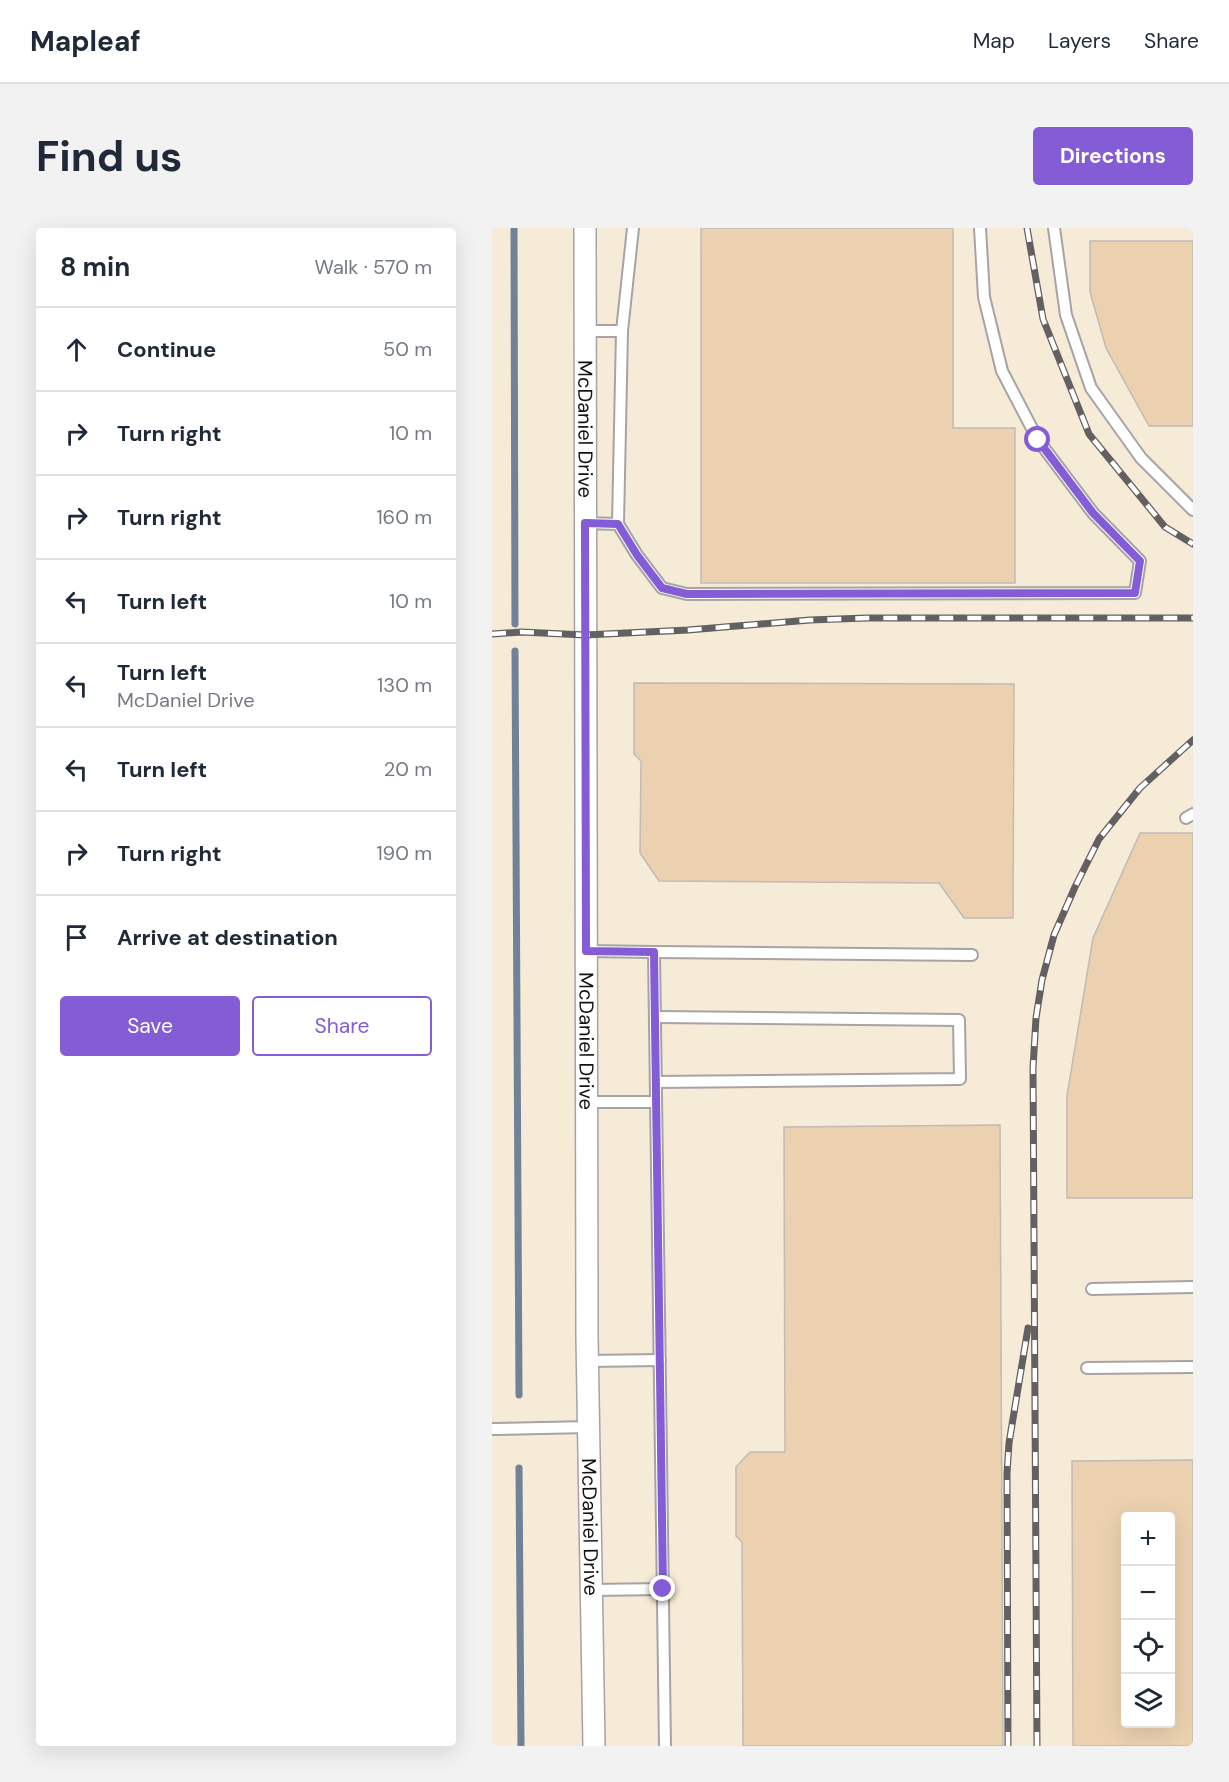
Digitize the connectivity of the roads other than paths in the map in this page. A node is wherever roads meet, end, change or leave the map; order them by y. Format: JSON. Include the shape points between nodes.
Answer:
{"nodes":[{"id":1,"x":585,"y":228,"type":"edge"},
{"id":2,"x":633,"y":228,"type":"edge"},
{"id":3,"x":980,"y":228,"type":"edge"},
{"id":4,"x":1054,"y":228,"type":"edge"},
{"id":5,"x":585,"y":331,"type":"junction"},
{"id":6,"x":622,"y":331,"type":"junction"},
{"id":7,"x":1193,"y":510,"type":"edge"},
{"id":8,"x":585,"y":523,"type":"junction"},
{"id":9,"x":618,"y":524,"type":"junction"},
{"id":10,"x":586,"y":951,"type":"junction"},
{"id":11,"x":654,"y":952,"type":"junction"},
{"id":12,"x":972,"y":955,"type":"dead end"},
{"id":13,"x":655,"y":1017,"type":"junction"},
{"id":14,"x":656,"y":1082,"type":"junction"},
{"id":15,"x":587,"y":1102,"type":"junction"},
{"id":16,"x":656,"y":1102,"type":"junction"},
{"id":17,"x":1193,"y":1287,"type":"edge"},
{"id":18,"x":1092,"y":1289,"type":"dead end"},
{"id":19,"x":660,"y":1360,"type":"junction"},
{"id":20,"x":588,"y":1361,"type":"junction"},
{"id":21,"x":1193,"y":1367,"type":"edge"},
{"id":22,"x":1087,"y":1368,"type":"dead end"},
{"id":23,"x":588,"y":1427,"type":"junction"},
{"id":24,"x":492,"y":1429,"type":"edge"},
{"id":25,"x":663,"y":1589,"type":"junction"},
{"id":26,"x":591,"y":1590,"type":"junction"},
{"id":27,"x":594,"y":1746,"type":"edge"},
{"id":28,"x":665,"y":1746,"type":"edge"}],
"edges":[{"from":1,"to":5,"type":"street","name":"McDaniel Drive"},
{"from":2,"to":6,"type":"lane"},
{"from":3,"to":9,"type":"lane","via":[[984,297],[1002,371],[1038,440],[1093,513],[1140,561],[1135,593],[687,594],[662,588]]},
{"from":4,"to":7,"type":"lane","via":[[1066,315],[1090,388],[1141,458]]},
{"from":5,"to":6,"type":"lane"},
{"from":5,"to":8,"type":"street","name":"McDaniel Drive"},
{"from":6,"to":9,"type":"lane"},
{"from":8,"to":9,"type":"lane"},
{"from":8,"to":10,"type":"street","name":"McDaniel Drive"},
{"from":10,"to":11,"type":"lane"},
{"from":10,"to":15,"type":"street","name":"McDaniel Drive"},
{"from":11,"to":12,"type":"lane"},
{"from":11,"to":13,"type":"lane"},
{"from":13,"to":14,"type":"lane"},
{"from":13,"to":14,"type":"lane","via":[[959,1020],[960,1079]]},
{"from":14,"to":16,"type":"lane"},
{"from":15,"to":16,"type":"lane"},
{"from":15,"to":20,"type":"street","name":"McDaniel Drive"},
{"from":16,"to":19,"type":"lane"},
{"from":17,"to":18,"type":"lane"},
{"from":19,"to":20,"type":"lane"},
{"from":19,"to":25,"type":"lane"},
{"from":20,"to":23,"type":"street","name":"McDaniel Drive"},
{"from":21,"to":22,"type":"lane"},
{"from":23,"to":24,"type":"lane"},
{"from":23,"to":26,"type":"street","name":"McDaniel Drive"},
{"from":25,"to":26,"type":"lane"},
{"from":25,"to":28,"type":"lane"},
{"from":26,"to":27,"type":"street","name":"McDaniel Drive"}]}
